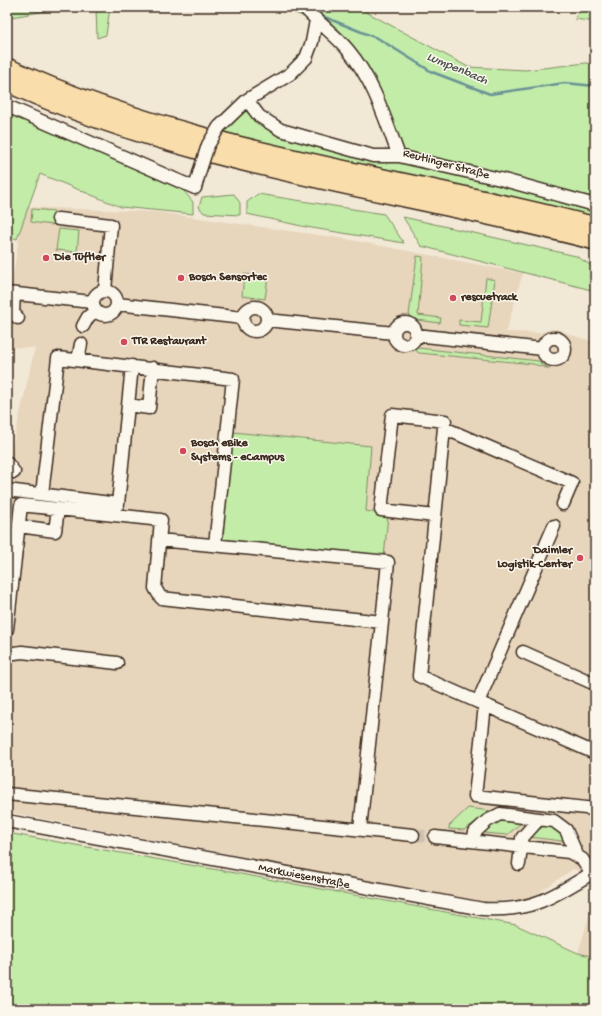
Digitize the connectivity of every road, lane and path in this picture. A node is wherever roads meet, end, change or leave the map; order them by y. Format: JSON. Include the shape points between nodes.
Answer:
{"nodes":[{"id":1,"x":304,"y":7,"type":"edge"},
{"id":2,"x":316,"y":20,"type":"junction"},
{"id":3,"x":7,"y":67,"type":"edge"},
{"id":4,"x":7,"y":83,"type":"edge"},
{"id":5,"x":247,"y":100,"type":"junction"},
{"id":6,"x":7,"y":106,"type":"edge"},
{"id":7,"x":399,"y":156,"type":"junction"},
{"id":8,"x":595,"y":205,"type":"edge"},
{"id":9,"x":58,"y":219,"type":"dead end"},
{"id":10,"x":595,"y":226,"type":"edge"},
{"id":11,"x":595,"y":242,"type":"edge"},
{"id":12,"x":105,"y":290,"type":"junction"},
{"id":13,"x":10,"y":294,"type":"edge"},
{"id":14,"x":117,"y":304,"type":"junction"},
{"id":15,"x":94,"y":307,"type":"junction"},
{"id":16,"x":18,"y":318,"type":"dead end"},
{"id":17,"x":83,"y":326,"type":"dead end"},
{"id":18,"x":81,"y":344,"type":"dead end"},
{"id":19,"x":543,"y":349,"type":"dead end"},
{"id":20,"x":78,"y":360,"type":"junction"},
{"id":21,"x":132,"y":366,"type":"junction"},
{"id":22,"x":153,"y":368,"type":"junction"},
{"id":23,"x":128,"y":405,"type":"junction"},
{"id":24,"x":445,"y":421,"type":"dead end"},
{"id":25,"x":7,"y":490,"type":"edge"},
{"id":26,"x":23,"y":492,"type":"junction"},
{"id":27,"x":42,"y":494,"type":"junction"},
{"id":28,"x":563,"y":504,"type":"dead end"},
{"id":29,"x":21,"y":505,"type":"junction"},
{"id":30,"x":58,"y":509,"type":"junction"},
{"id":31,"x":435,"y":516,"type":"junction"},
{"id":32,"x":19,"y":526,"type":"junction"},
{"id":33,"x":554,"y":526,"type":"dead end"},
{"id":34,"x":159,"y":540,"type":"junction"},
{"id":35,"x":215,"y":545,"type":"junction"},
{"id":36,"x":382,"y":622,"type":"junction"},
{"id":37,"x":7,"y":629,"type":"edge"},
{"id":38,"x":522,"y":652,"type":"dead end"},
{"id":39,"x":7,"y":654,"type":"edge"},
{"id":40,"x":117,"y":663,"type":"dead end"},
{"id":41,"x":595,"y":684,"type":"edge"},
{"id":42,"x":481,"y":704,"type":"junction"},
{"id":43,"x":595,"y":753,"type":"edge"},
{"id":44,"x":7,"y":794,"type":"edge"},
{"id":45,"x":595,"y":809,"type":"edge"},
{"id":46,"x":539,"y":819,"type":"junction"},
{"id":47,"x":7,"y":821,"type":"edge"},
{"id":48,"x":360,"y":829,"type":"junction"},
{"id":49,"x":413,"y":835,"type":"tunnel mouth"},
{"id":50,"x":435,"y":837,"type":"tunnel mouth"},
{"id":51,"x":473,"y":841,"type":"junction"},
{"id":52,"x":520,"y":846,"type":"junction"},
{"id":53,"x":577,"y":855,"type":"junction"},
{"id":54,"x":519,"y":864,"type":"dead end"},
{"id":55,"x":593,"y":872,"type":"edge"}],
"edges":[{"from":1,"to":2,"type":"street","name":"Reutlinger Straße"},
{"from":2,"to":5,"type":"street","via":[[306,58],[290,74]]},
{"from":2,"to":7,"type":"street","name":"Reutlinger Straße","via":[[347,49],[365,73]]},
{"from":3,"to":10,"type":"highway","via":[[104,106],[200,135]]},
{"from":4,"to":11,"type":"highway","via":[[108,124],[219,156]]},
{"from":5,"to":6,"type":"street","bridge":true,"via":[[219,127],[208,145],[195,188]]},
{"from":5,"to":7,"type":"street","via":[[259,116],[281,130],[372,156]]},
{"from":7,"to":8,"type":"street","name":"Reutlinger Straße","via":[[500,179]]},
{"from":9,"to":12,"type":"street","via":[[111,225]]},
{"from":12,"to":14,"type":"street","via":[[112,292]]},
{"from":12,"to":15,"type":"street","via":[[96,294]]},
{"from":13,"to":15,"type":"street"},
{"from":13,"to":16,"type":"street","via":[[13,312]]},
{"from":14,"to":15,"type":"street","via":[[110,314],[100,314]]},
{"from":14,"to":19,"type":"street","via":[[243,318],[245,325],[252,330],[261,329],[267,320],[394,333],[397,326],[406,323],[414,328],[416,335]]},
{"from":15,"to":17,"type":"street"},
{"from":18,"to":20,"type":"street"},
{"from":20,"to":21,"type":"street"},
{"from":20,"to":27,"type":"street","via":[[58,358]]},
{"from":21,"to":22,"type":"street"},
{"from":21,"to":23,"type":"street"},
{"from":22,"to":23,"type":"street","via":[[149,408]]},
{"from":22,"to":35,"type":"street","via":[[233,379]]},
{"from":23,"to":27,"type":"street","via":[[118,504]]},
{"from":24,"to":31,"type":"street","via":[[392,415],[381,510]]},
{"from":25,"to":26,"type":"street"},
{"from":26,"to":27,"type":"street"},
{"from":26,"to":29,"type":"street"},
{"from":28,"to":31,"type":"street","via":[[572,483],[444,428]]},
{"from":29,"to":30,"type":"street"},
{"from":29,"to":32,"type":"street"},
{"from":30,"to":32,"type":"street","via":[[55,531]]},
{"from":30,"to":34,"type":"street","via":[[161,520]]},
{"from":31,"to":42,"type":"street","via":[[419,676]]},
{"from":32,"to":37,"type":"street"},
{"from":33,"to":42,"type":"street"},
{"from":34,"to":35,"type":"street"},
{"from":34,"to":36,"type":"street","via":[[155,588],[160,598]]},
{"from":35,"to":36,"type":"street","via":[[388,562]]},
{"from":36,"to":48,"type":"street"},
{"from":38,"to":41,"type":"street"},
{"from":39,"to":40,"type":"street","via":[[22,652]]},
{"from":42,"to":43,"type":"street"},
{"from":42,"to":45,"type":"street","via":[[475,796]]},
{"from":44,"to":48,"type":"street"},
{"from":46,"to":51,"type":"street","via":[[500,814],[475,832]]},
{"from":46,"to":52,"type":"street","via":[[522,838]]},
{"from":46,"to":53,"type":"street","via":[[554,821],[563,826]]},
{"from":47,"to":55,"type":"street","name":"Markwiesenstraße","via":[[483,909],[516,909],[540,902]]},
{"from":48,"to":49,"type":"street"},
{"from":50,"to":51,"type":"street"},
{"from":51,"to":52,"type":"street"},
{"from":52,"to":53,"type":"street"},
{"from":52,"to":54,"type":"street"},
{"from":53,"to":55,"type":"street"}]}
